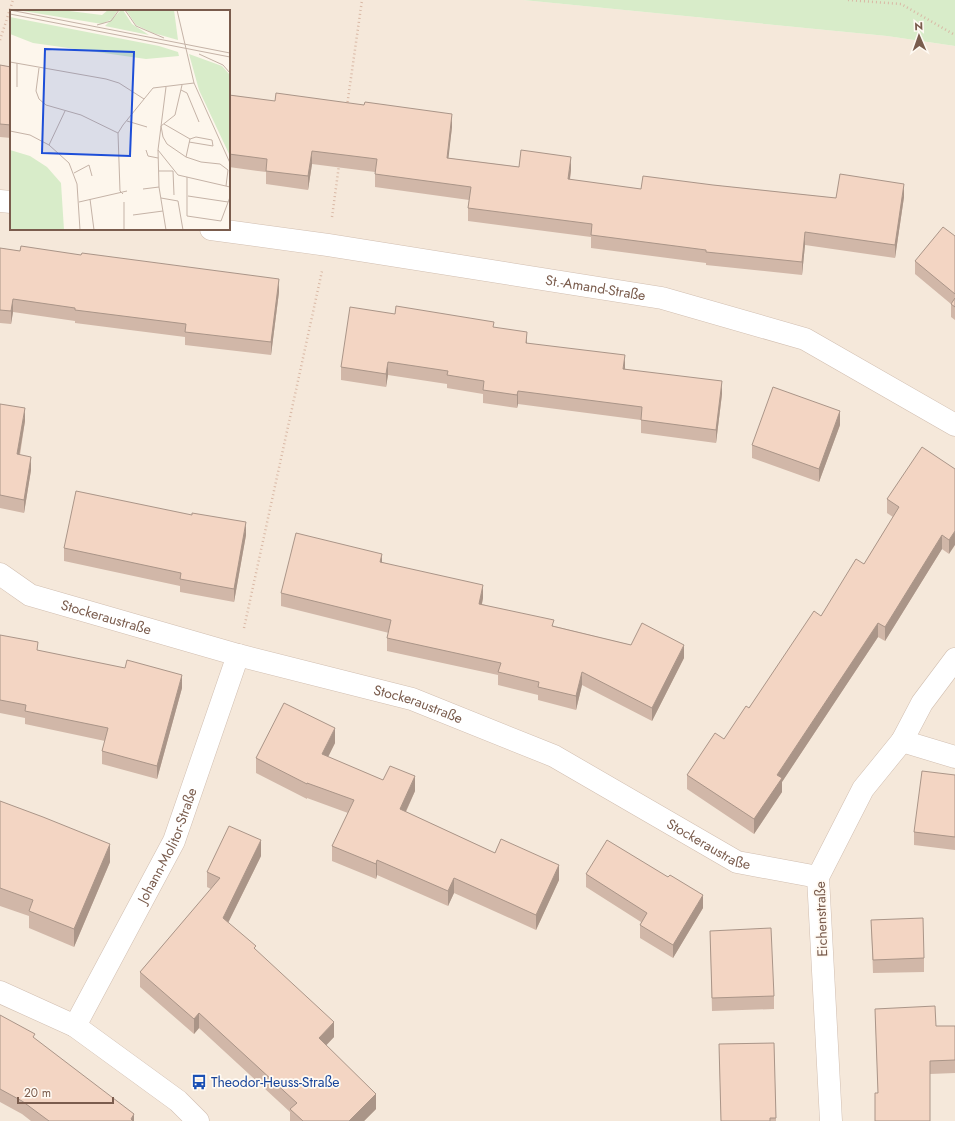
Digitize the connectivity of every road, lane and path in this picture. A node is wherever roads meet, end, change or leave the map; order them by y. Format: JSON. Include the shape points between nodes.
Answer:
{"nodes":[{"id":1,"x":12,"y":0,"type":"edge"},
{"id":2,"x":362,"y":0,"type":"edge"},
{"id":3,"x":848,"y":0,"type":"edge"},
{"id":4,"x":955,"y":35,"type":"edge"},
{"id":5,"x":0,"y":40,"type":"edge"},
{"id":6,"x":347,"y":111,"type":"edge"},
{"id":7,"x":340,"y":158,"type":"edge"},
{"id":8,"x":0,"y":201,"type":"edge"},
{"id":9,"x":10,"y":202,"type":"edge"},
{"id":10,"x":218,"y":230,"type":"edge"},
{"id":11,"x":328,"y":245,"type":"junction"},
{"id":12,"x":955,"y":425,"type":"edge"},
{"id":13,"x":0,"y":574,"type":"edge"},
{"id":14,"x":238,"y":655,"type":"junction"},
{"id":15,"x":955,"y":659,"type":"edge"},
{"id":16,"x":902,"y":741,"type":"junction"},
{"id":17,"x":955,"y":757,"type":"edge"},
{"id":18,"x":818,"y":877,"type":"junction"},
{"id":19,"x":0,"y":992,"type":"edge"},
{"id":20,"x":75,"y":1026,"type":"junction"},
{"id":21,"x":198,"y":1121,"type":"edge"},
{"id":22,"x":831,"y":1121,"type":"edge"}],
"edges":[{"from":1,"to":5,"type":"path"},
{"from":2,"to":6,"type":"path"},
{"from":3,"to":4,"type":"path","via":[[901,4]]},
{"from":7,"to":11,"type":"path"},
{"from":8,"to":9,"type":"street"},
{"from":10,"to":11,"type":"street","name":"St.-Amand-Straße"},
{"from":11,"to":12,"type":"street","name":"St.-Amand-Straße","via":[[662,298],[805,339]]},
{"from":11,"to":14,"type":"path"},
{"from":13,"to":14,"type":"street","name":"Stockeraustraße","via":[[30,595]]},
{"from":14,"to":18,"type":"street","name":"Stockeraustraße","via":[[412,700],[554,756],[737,862]]},
{"from":14,"to":20,"type":"street","name":"Johann-Molitor-Straße","via":[[174,841]]},
{"from":15,"to":16,"type":"street","name":"Eichenstraße","via":[[922,703]]},
{"from":16,"to":17,"type":"street"},
{"from":16,"to":18,"type":"street","name":"Eichenstraße","via":[[863,789]]},
{"from":18,"to":22,"type":"street","name":"Eichenstraße"},
{"from":19,"to":20,"type":"street"},
{"from":20,"to":21,"type":"street","via":[[178,1101]]}]}
